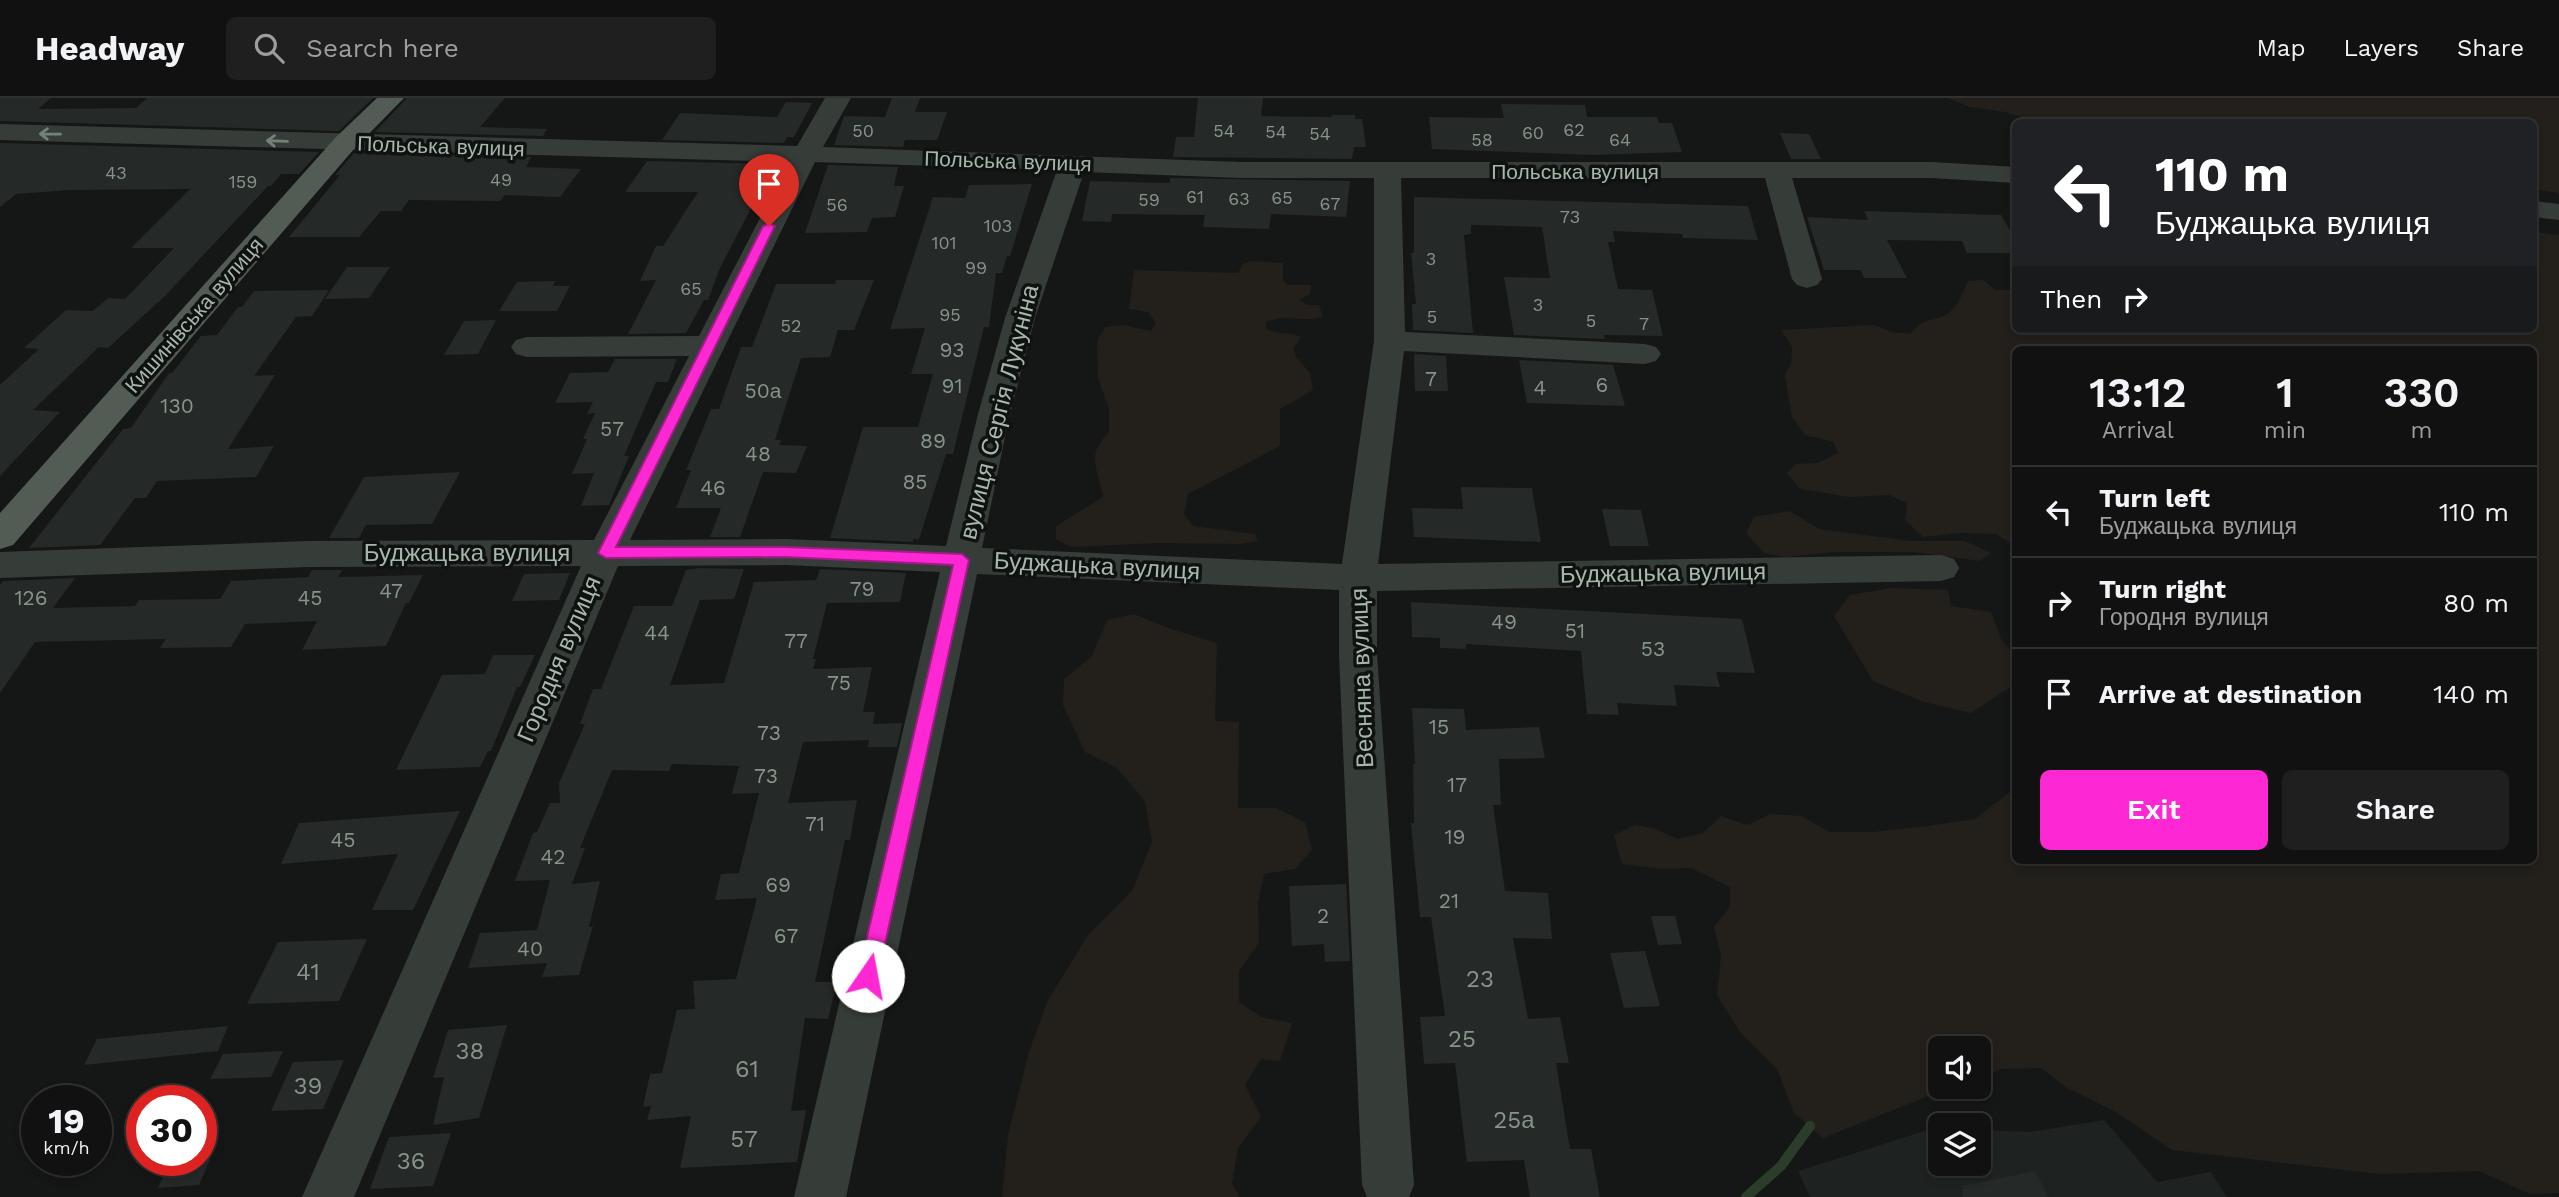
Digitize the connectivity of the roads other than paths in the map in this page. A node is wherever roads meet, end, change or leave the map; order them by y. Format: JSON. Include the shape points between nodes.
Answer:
{"nodes":[{"id":1,"x":391,"y":98,"type":"edge"},
{"id":2,"x":838,"y":98,"type":"edge"},
{"id":3,"x":0,"y":132,"type":"edge"},
{"id":4,"x":345,"y":143,"type":"junction"},
{"id":5,"x":806,"y":154,"type":"junction"},
{"id":6,"x":1073,"y":163,"type":"junction"},
{"id":7,"x":1776,"y":170,"type":"junction"},
{"id":8,"x":1387,"y":171,"type":"junction"},
{"id":9,"x":2012,"y":175,"type":"edge"},
{"id":10,"x":2537,"y":209,"type":"edge"},
{"id":11,"x":2559,"y":212,"type":"edge"},
{"id":12,"x":1807,"y":279,"type":"dead end"},
{"id":13,"x":1390,"y":341,"type":"junction"},
{"id":14,"x":708,"y":346,"type":"junction"},
{"id":15,"x":527,"y":347,"type":"dead end"},
{"id":16,"x":1645,"y":354,"type":"dead end"},
{"id":17,"x":0,"y":536,"type":"edge"},
{"id":18,"x":606,"y":553,"type":"junction"},
{"id":19,"x":962,"y":560,"type":"junction"},
{"id":20,"x":0,"y":565,"type":"edge"},
{"id":21,"x":1941,"y":568,"type":"dead end"},
{"id":22,"x":1358,"y":578,"type":"junction"},
{"id":23,"x":1388,"y":1185,"type":"dead end"},
{"id":24,"x":328,"y":1197,"type":"edge"},
{"id":25,"x":820,"y":1197,"type":"edge"}],
"edges":[{"from":1,"to":4,"type":"main road","name":"Кишинівська вулиця"},
{"from":2,"to":5,"type":"street","name":"Городня вулиця"},
{"from":4,"to":3,"type":"street","name":"Польська вулиця","one_way":true},
{"from":4,"to":5,"type":"street","name":"Польська вулиця"},
{"from":4,"to":17,"type":"main road","name":"Кишинівська вулиця"},
{"from":5,"to":6,"type":"street","name":"Польська вулиця"},
{"from":5,"to":14,"type":"street","name":"Городня вулиця"},
{"from":6,"to":8,"type":"street","name":"Польська вулиця"},
{"from":6,"to":19,"type":"street","name":"вулиця Сергія Лукуніна","via":[[1020,318]]},
{"from":7,"to":8,"type":"street","name":"Польська вулиця"},
{"from":7,"to":9,"type":"street","name":"Польська вулиця"},
{"from":7,"to":12,"type":"street"},
{"from":8,"to":13,"type":"street","name":"Весняна вулиця"},
{"from":10,"to":11,"type":"street"},
{"from":13,"to":16,"type":"street"},
{"from":13,"to":22,"type":"street","name":"Весняна вулиця"},
{"from":14,"to":15,"type":"street"},
{"from":14,"to":18,"type":"street","name":"Городня вулиця"},
{"from":18,"to":19,"type":"street","name":"Буджацька вулиця","via":[[786,552]]},
{"from":18,"to":20,"type":"street","name":"Буджацька вулиця","via":[[309,554]]},
{"from":18,"to":24,"type":"street","name":"Городня вулиця"},
{"from":19,"to":22,"type":"street","name":"Буджацька вулиця"},
{"from":19,"to":25,"type":"street","name":"вулиця Сергія Лукуніна"},
{"from":21,"to":22,"type":"street","name":"Буджацька вулиця"},
{"from":22,"to":23,"type":"street","name":"Весняна вулиця","via":[[1358,655]]}]}
